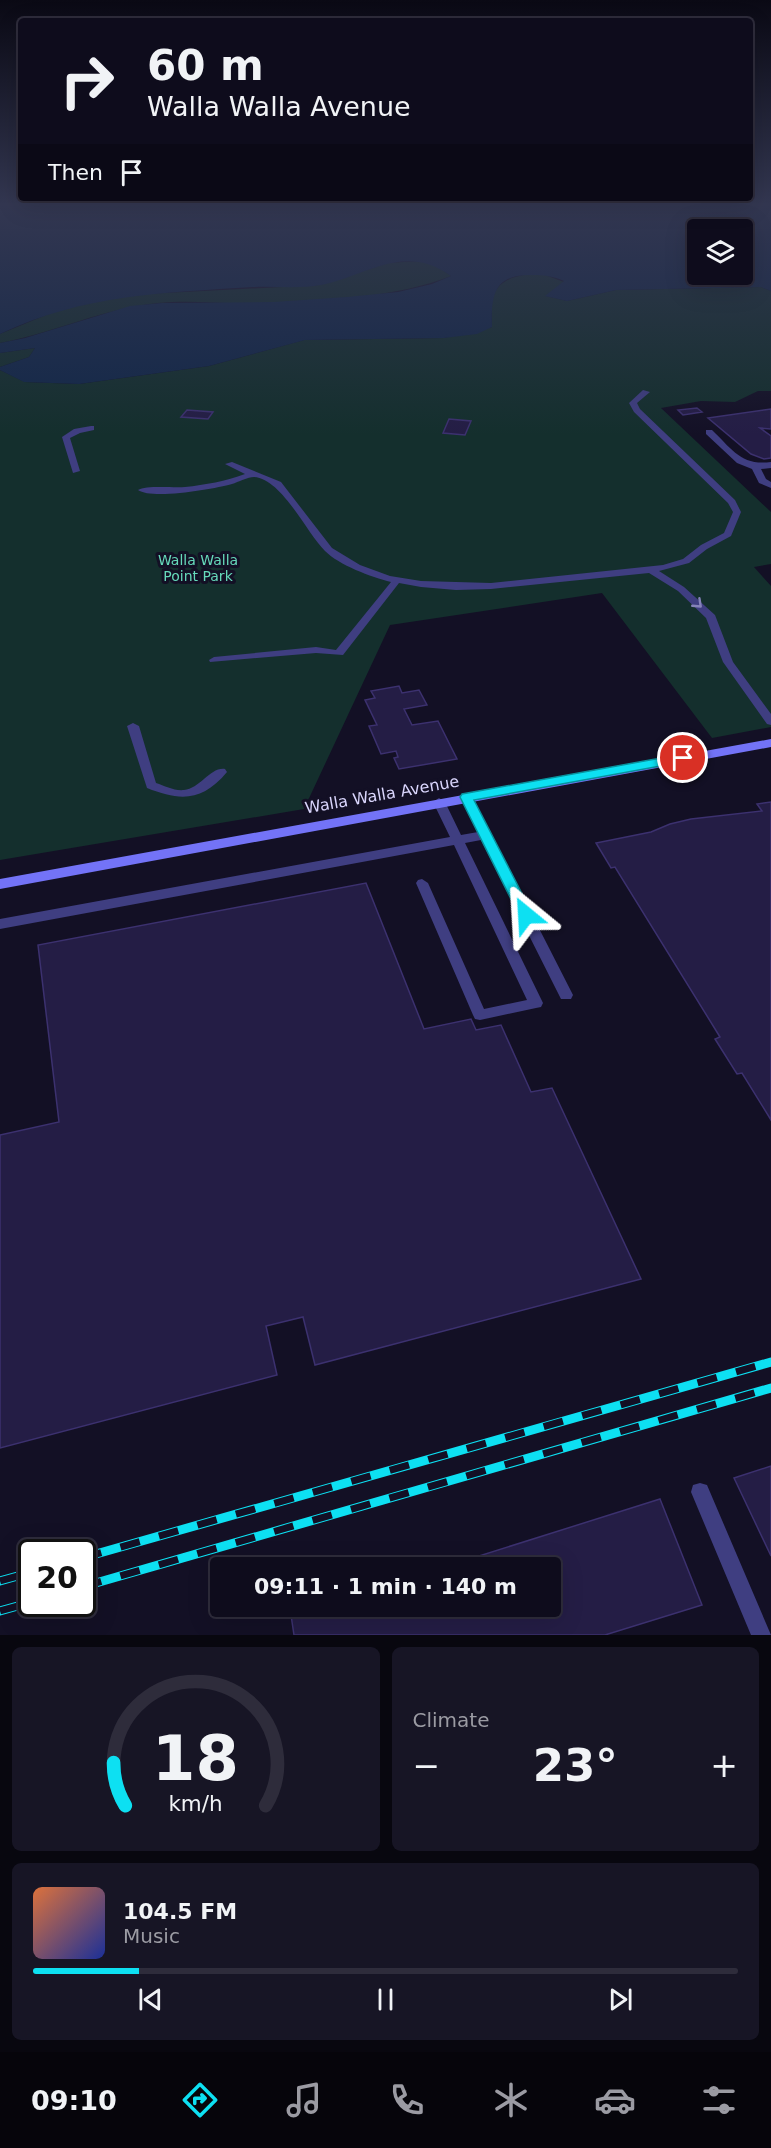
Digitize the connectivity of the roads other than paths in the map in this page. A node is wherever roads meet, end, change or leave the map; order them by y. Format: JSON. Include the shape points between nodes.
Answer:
{"nodes":[{"id":1,"x":646,"y":392,"type":"dead end"},
{"id":2,"x":91,"y":428,"type":"dead end"},
{"id":3,"x":709,"y":432,"type":"dead end"},
{"id":4,"x":229,"y":464,"type":"dead end"},
{"id":5,"x":771,"y":465,"type":"edge"},
{"id":6,"x":756,"y":467,"type":"junction"},
{"id":7,"x":76,"y":471,"type":"dead end"},
{"id":8,"x":255,"y":473,"type":"junction"},
{"id":9,"x":771,"y":485,"type":"edge"},
{"id":10,"x":142,"y":490,"type":"dead end"},
{"id":11,"x":651,"y":570,"type":"junction"},
{"id":12,"x":397,"y":580,"type":"junction"},
{"id":13,"x":214,"y":660,"type":"dead end"},
{"id":14,"x":771,"y":722,"type":"edge"},
{"id":15,"x":134,"y":726,"type":"dead end"},
{"id":16,"x":771,"y":742,"type":"edge"},
{"id":17,"x":221,"y":772,"type":"dead end"},
{"id":18,"x":466,"y":797,"type":"junction"},
{"id":19,"x":439,"y":802,"type":"junction"},
{"id":20,"x":485,"y":835,"type":"junction"},
{"id":21,"x":457,"y":840,"type":"junction"},
{"id":22,"x":422,"y":883,"type":"dead end"},
{"id":23,"x":0,"y":884,"type":"edge"},
{"id":24,"x":0,"y":924,"type":"edge"},
{"id":25,"x":566,"y":995,"type":"dead end"},
{"id":26,"x":700,"y":1492,"type":"dead end"},
{"id":27,"x":761,"y":1635,"type":"edge"}],
"edges":[{"from":1,"to":11,"type":"lane","via":[[633,403],[637,410],[732,501],[737,512],[728,534],[687,560]]},
{"from":2,"to":7,"type":"lane","via":[[66,437]]},
{"from":3,"to":6,"type":"lane","via":[[740,461]]},
{"from":4,"to":8,"type":"lane"},
{"from":5,"to":6,"type":"lane"},
{"from":6,"to":9,"type":"lane","via":[[762,481]]},
{"from":8,"to":10,"type":"lane","via":[[228,482],[165,492]]},
{"from":8,"to":12,"type":"lane","via":[[278,484],[339,558]]},
{"from":11,"to":12,"type":"lane","via":[[490,586],[427,585]]},
{"from":11,"to":14,"type":"lane","one_way":true,"via":[[681,589],[711,616],[728,662]]},
{"from":12,"to":13,"type":"lane","via":[[339,653],[316,650]]},
{"from":15,"to":17,"type":"lane","via":[[151,785],[176,796],[201,790]]},
{"from":16,"to":18,"type":"street","name":"Walla Walla Avenue"},
{"from":18,"to":19,"type":"street","name":"Walla Walla Avenue"},
{"from":18,"to":20,"type":"lane"},
{"from":19,"to":21,"type":"lane"},
{"from":19,"to":23,"type":"street","name":"Walla Walla Avenue"},
{"from":20,"to":21,"type":"lane"},
{"from":20,"to":25,"type":"lane"},
{"from":21,"to":22,"type":"lane","via":[[536,1004],[480,1015]]},
{"from":21,"to":24,"type":"lane"},
{"from":26,"to":27,"type":"lane"}]}
